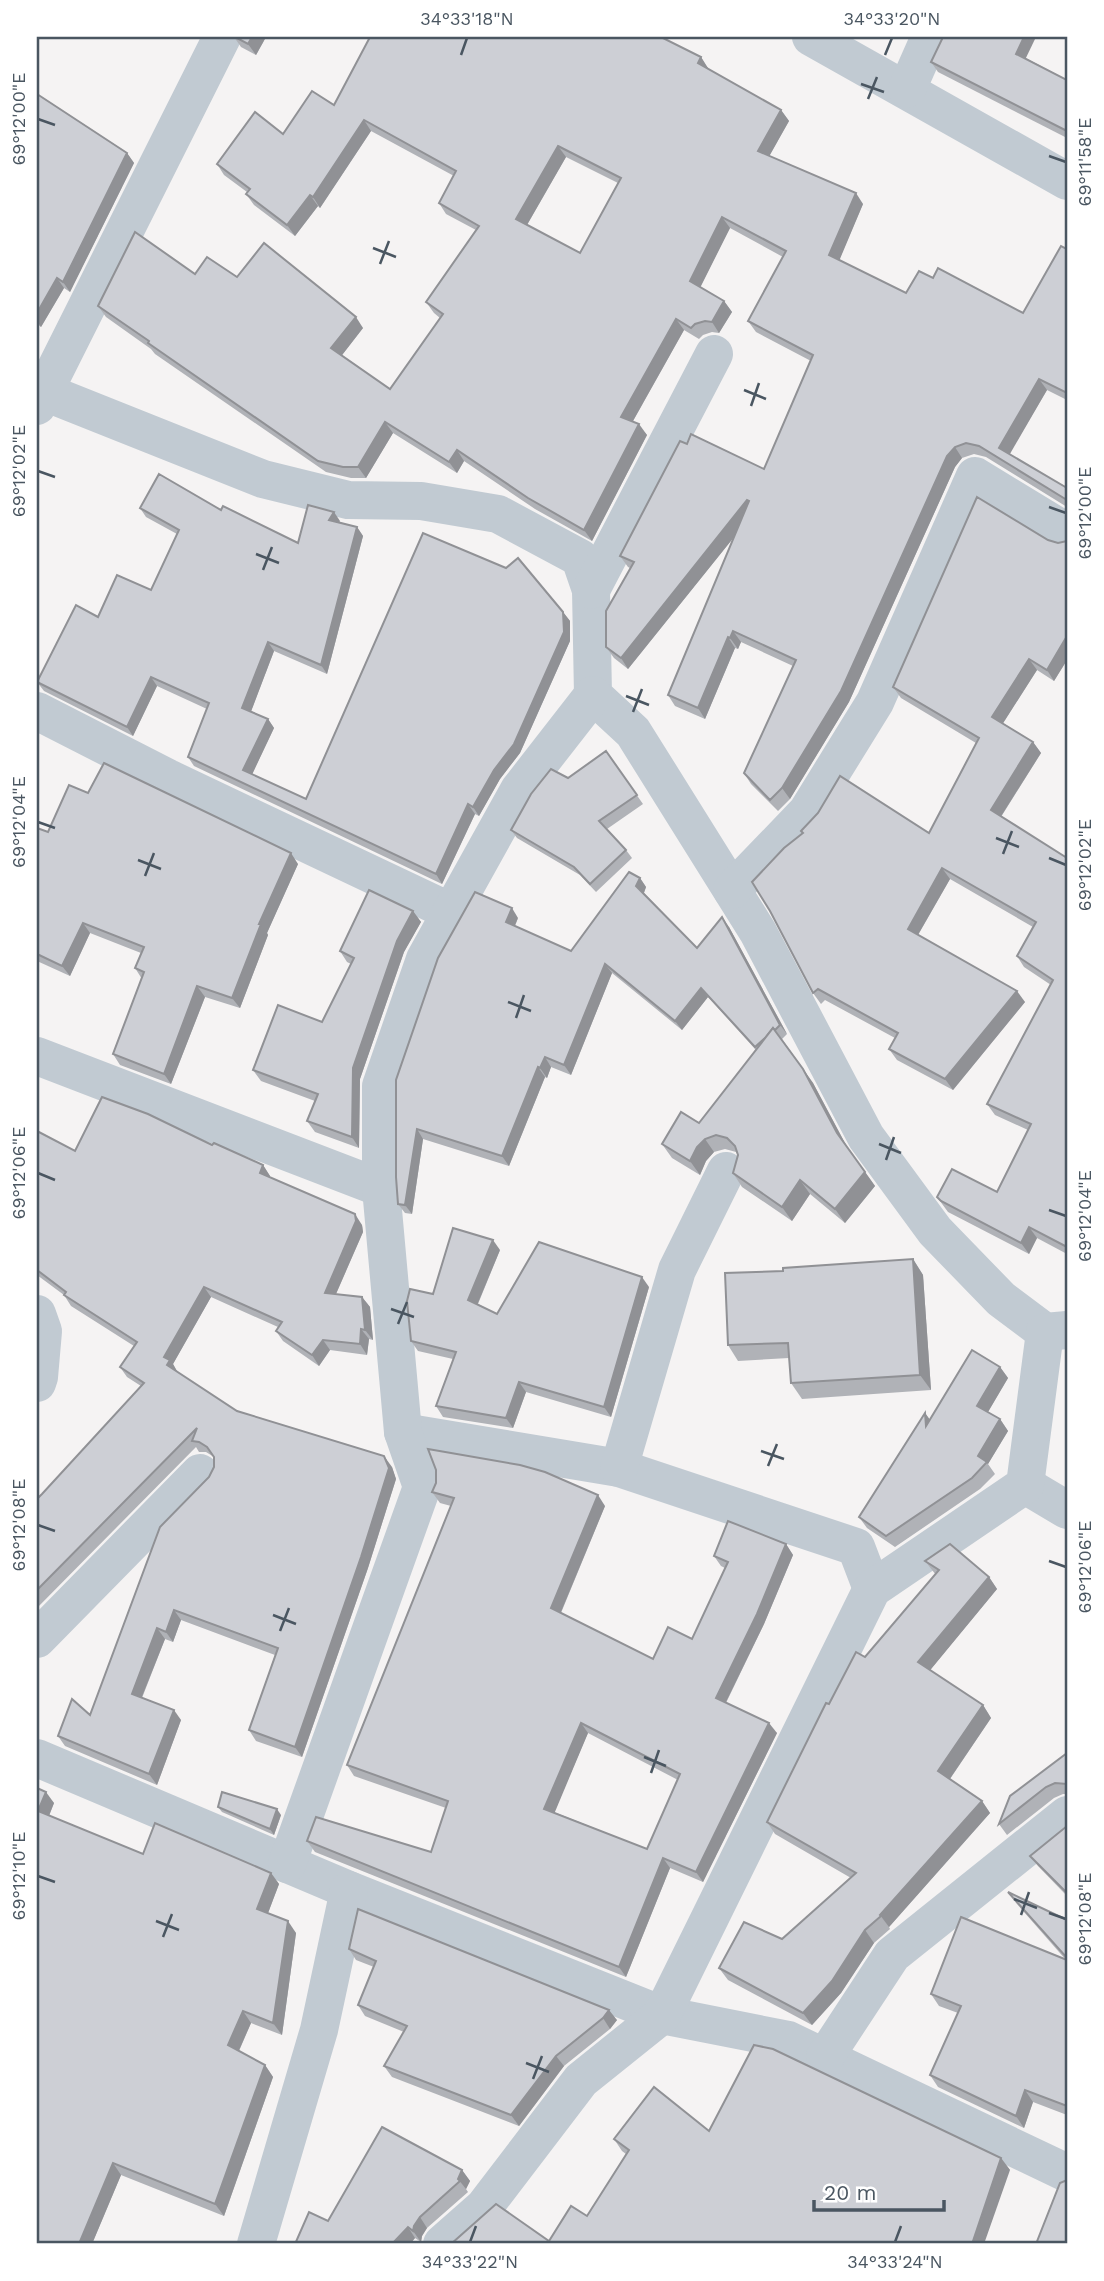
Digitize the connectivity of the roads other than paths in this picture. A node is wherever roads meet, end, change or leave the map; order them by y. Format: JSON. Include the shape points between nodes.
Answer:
{"nodes":[{"id":1,"x":222,"y":37,"type":"edge"},
{"id":2,"x":811,"y":37,"type":"edge"},
{"id":3,"x":930,"y":37,"type":"edge"},
{"id":4,"x":907,"y":89,"type":"junction"},
{"id":5,"x":1067,"y":181,"type":"edge"},
{"id":6,"x":714,"y":355,"type":"dead end"},
{"id":7,"x":39,"y":396,"type":"edge"},
{"id":8,"x":1067,"y":532,"type":"edge"},
{"id":9,"x":591,"y":590,"type":"junction"},
{"id":10,"x":593,"y":695,"type":"junction"},
{"id":11,"x":37,"y":711,"type":"edge"},
{"id":12,"x":732,"y":890,"type":"junction"},
{"id":13,"x":451,"y":912,"type":"junction"},
{"id":14,"x":37,"y":1056,"type":"edge"},
{"id":15,"x":726,"y":1171,"type":"dead end"},
{"id":16,"x":381,"y":1188,"type":"junction"},
{"id":17,"x":37,"y":1314,"type":"edge"},
{"id":18,"x":1056,"y":1331,"type":"edge"},
{"id":19,"x":37,"y":1383,"type":"edge"},
{"id":20,"x":403,"y":1432,"type":"junction"},
{"id":21,"x":618,"y":1468,"type":"junction"},
{"id":22,"x":200,"y":1473,"type":"dead end"},
{"id":23,"x":1025,"y":1485,"type":"junction"},
{"id":24,"x":1067,"y":1510,"type":"edge"},
{"id":25,"x":872,"y":1589,"type":"junction"},
{"id":26,"x":37,"y":1639,"type":"edge"},
{"id":27,"x":37,"y":1758,"type":"edge"},
{"id":28,"x":1067,"y":1815,"type":"edge"},
{"id":29,"x":286,"y":1864,"type":"junction"},
{"id":30,"x":349,"y":1890,"type":"junction"},
{"id":31,"x":662,"y":2015,"type":"junction"},
{"id":32,"x":825,"y":2057,"type":"junction"},
{"id":33,"x":1067,"y":2173,"type":"edge"},
{"id":34,"x":256,"y":2244,"type":"edge"},
{"id":35,"x":442,"y":2244,"type":"edge"}],
"edges":[{"from":1,"to":7,"type":"street"},
{"from":2,"to":4,"type":"street"},
{"from":3,"to":4,"type":"street"},
{"from":4,"to":5,"type":"street"},
{"from":6,"to":9,"type":"street"},
{"from":7,"to":9,"type":"street","via":[[263,479],[348,500],[421,501],[498,514],[580,558]]},
{"from":8,"to":12,"type":"street","via":[[975,476],[875,702],[807,812]]},
{"from":9,"to":10,"type":"street"},
{"from":10,"to":12,"type":"street","via":[[633,732]]},
{"from":10,"to":13,"type":"street","via":[[519,790]]},
{"from":11,"to":13,"type":"street"},
{"from":12,"to":18,"type":"street","via":[[866,1137],[936,1231],[1001,1299]]},
{"from":13,"to":16,"type":"street","via":[[425,959],[380,1086]]},
{"from":14,"to":16,"type":"street"},
{"from":15,"to":21,"type":"street","via":[[677,1270]]},
{"from":16,"to":20,"type":"street"},
{"from":17,"to":19,"type":"street","via":[[43,1331]]},
{"from":18,"to":23,"type":"street"},
{"from":20,"to":21,"type":"street"},
{"from":20,"to":29,"type":"street","via":[[422,1487]]},
{"from":21,"to":25,"type":"street","via":[[856,1547]]},
{"from":22,"to":26,"type":"street"},
{"from":23,"to":24,"type":"street"},
{"from":23,"to":25,"type":"street"},
{"from":25,"to":31,"type":"street"},
{"from":27,"to":29,"type":"street"},
{"from":28,"to":32,"type":"street","via":[[892,1955]]},
{"from":29,"to":30,"type":"street"},
{"from":30,"to":31,"type":"street"},
{"from":30,"to":34,"type":"street","via":[[320,2029]]},
{"from":31,"to":32,"type":"street","via":[[788,2040]]},
{"from":31,"to":35,"type":"street","via":[[581,2080],[484,2207]]},
{"from":32,"to":33,"type":"street"}]}
